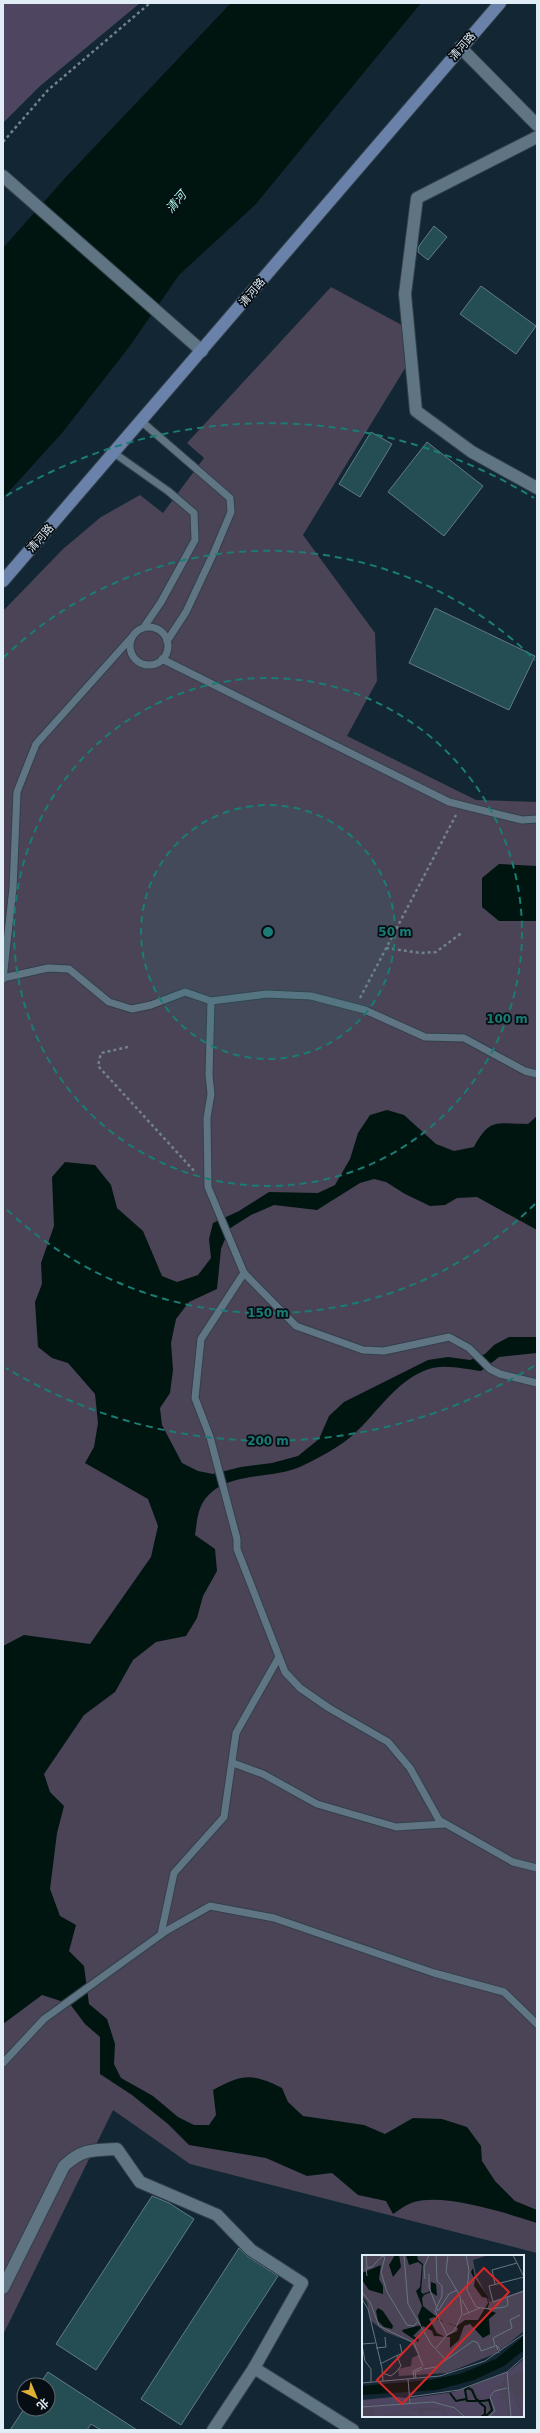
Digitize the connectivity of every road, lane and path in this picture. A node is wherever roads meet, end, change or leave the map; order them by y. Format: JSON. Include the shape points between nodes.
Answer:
{"nodes":[{"id":1,"x":150,"y":3,"type":"edge"},
{"id":2,"x":500,"y":3,"type":"edge"},
{"id":3,"x":460,"y":47,"type":"junction"},
{"id":4,"x":537,"y":125,"type":"edge"},
{"id":5,"x":537,"y":137,"type":"edge"},
{"id":6,"x":3,"y":142,"type":"edge"},
{"id":7,"x":3,"y":176,"type":"edge"},
{"id":8,"x":202,"y":351,"type":"junction"},
{"id":9,"x":141,"y":421,"type":"junction"},
{"id":10,"x":114,"y":453,"type":"junction"},
{"id":11,"x":537,"y":488,"type":"edge"},
{"id":12,"x":3,"y":581,"type":"edge"},
{"id":13,"x":144,"y":627,"type":"junction"},
{"id":14,"x":131,"y":638,"type":"junction"},
{"id":15,"x":167,"y":642,"type":"junction"},
{"id":16,"x":162,"y":659,"type":"junction"},
{"id":17,"x":461,"y":806,"type":"junction"},
{"id":18,"x":537,"y":819,"type":"edge"},
{"id":19,"x":463,"y":932,"type":"dead end"},
{"id":20,"x":386,"y":948,"type":"junction"},
{"id":21,"x":3,"y":978,"type":"edge"},
{"id":22,"x":211,"y":1001,"type":"junction"},
{"id":23,"x":355,"y":1007,"type":"junction"},
{"id":24,"x":128,"y":1047,"type":"dead end"},
{"id":25,"x":537,"y":1074,"type":"edge"},
{"id":26,"x":208,"y":1187,"type":"junction"},
{"id":27,"x":244,"y":1273,"type":"junction"},
{"id":28,"x":537,"y":1383,"type":"edge"},
{"id":29,"x":279,"y":1657,"type":"junction"},
{"id":30,"x":233,"y":1763,"type":"junction"},
{"id":31,"x":446,"y":1824,"type":"junction"},
{"id":32,"x":537,"y":1868,"type":"edge"},
{"id":33,"x":161,"y":1934,"type":"junction"},
{"id":34,"x":537,"y":2024,"type":"edge"},
{"id":35,"x":3,"y":2063,"type":"edge"},
{"id":36,"x":3,"y":2288,"type":"edge"},
{"id":37,"x":254,"y":2368,"type":"junction"},
{"id":38,"x":213,"y":2430,"type":"edge"},
{"id":39,"x":353,"y":2430,"type":"edge"}],
"edges":[{"from":1,"to":6,"type":"path","via":[[48,90]]},
{"from":2,"to":3,"type":"street","name":"清河路"},
{"from":3,"to":4,"type":"street"},
{"from":3,"to":8,"type":"street","name":"清河路"},
{"from":5,"to":11,"type":"street","via":[[418,198],[405,294],[416,411],[472,452]]},
{"from":7,"to":8,"type":"street"},
{"from":8,"to":9,"type":"street","name":"清河路"},
{"from":9,"to":10,"type":"street","name":"清河路"},
{"from":9,"to":15,"type":"lane","via":[[230,498],[231,512],[215,550],[186,612]]},
{"from":10,"to":12,"type":"street","name":"清河路"},
{"from":10,"to":13,"type":"lane","via":[[194,513],[196,540]]},
{"from":13,"to":14,"type":"lane"},
{"from":13,"to":15,"type":"lane","via":[[156,628],[165,636]]},
{"from":14,"to":16,"type":"lane","via":[[130,651],[138,661],[150,664]]},
{"from":14,"to":21,"type":"lane","via":[[36,744],[17,792],[13,888]]},
{"from":15,"to":16,"type":"lane","via":[[168,648]]},
{"from":16,"to":17,"type":"lane"},
{"from":17,"to":18,"type":"lane","via":[[522,820]]},
{"from":17,"to":20,"type":"path"},
{"from":19,"to":20,"type":"path","via":[[436,952],[421,953]]},
{"from":20,"to":23,"type":"path"},
{"from":21,"to":22,"type":"lane","via":[[48,968],[69,969],[109,1002],[132,1009],[185,992]]},
{"from":22,"to":23,"type":"lane","via":[[267,994],[311,996]]},
{"from":22,"to":26,"type":"lane","via":[[211,1094],[207,1118]]},
{"from":23,"to":25,"type":"lane","via":[[425,1037],[464,1038],[525,1072]]},
{"from":24,"to":26,"type":"path","via":[[101,1053],[98,1066]]},
{"from":26,"to":27,"type":"lane"},
{"from":27,"to":28,"type":"lane","via":[[296,1326],[363,1350],[384,1351],[449,1337],[469,1348],[495,1372]]},
{"from":27,"to":29,"type":"lane","via":[[201,1339],[195,1398],[210,1437],[237,1539],[237,1549]]},
{"from":29,"to":30,"type":"lane","via":[[236,1733]]},
{"from":29,"to":31,"type":"lane","via":[[285,1672],[300,1688],[388,1742],[410,1768],[439,1820]]},
{"from":30,"to":31,"type":"lane","via":[[263,1774],[317,1804],[396,1827]]},
{"from":30,"to":33,"type":"lane","via":[[224,1817],[174,1873]]},
{"from":31,"to":32,"type":"lane","via":[[513,1862]]},
{"from":33,"to":34,"type":"lane","via":[[210,1906],[274,1918],[434,1973],[504,1992]]},
{"from":33,"to":35,"type":"lane","via":[[44,2019]]},
{"from":36,"to":37,"type":"street","via":[[64,2166],[75,2155],[89,2150],[117,2149],[140,2182],[217,2215],[251,2250],[302,2283]]},
{"from":37,"to":38,"type":"street"},
{"from":37,"to":39,"type":"street"}]}
